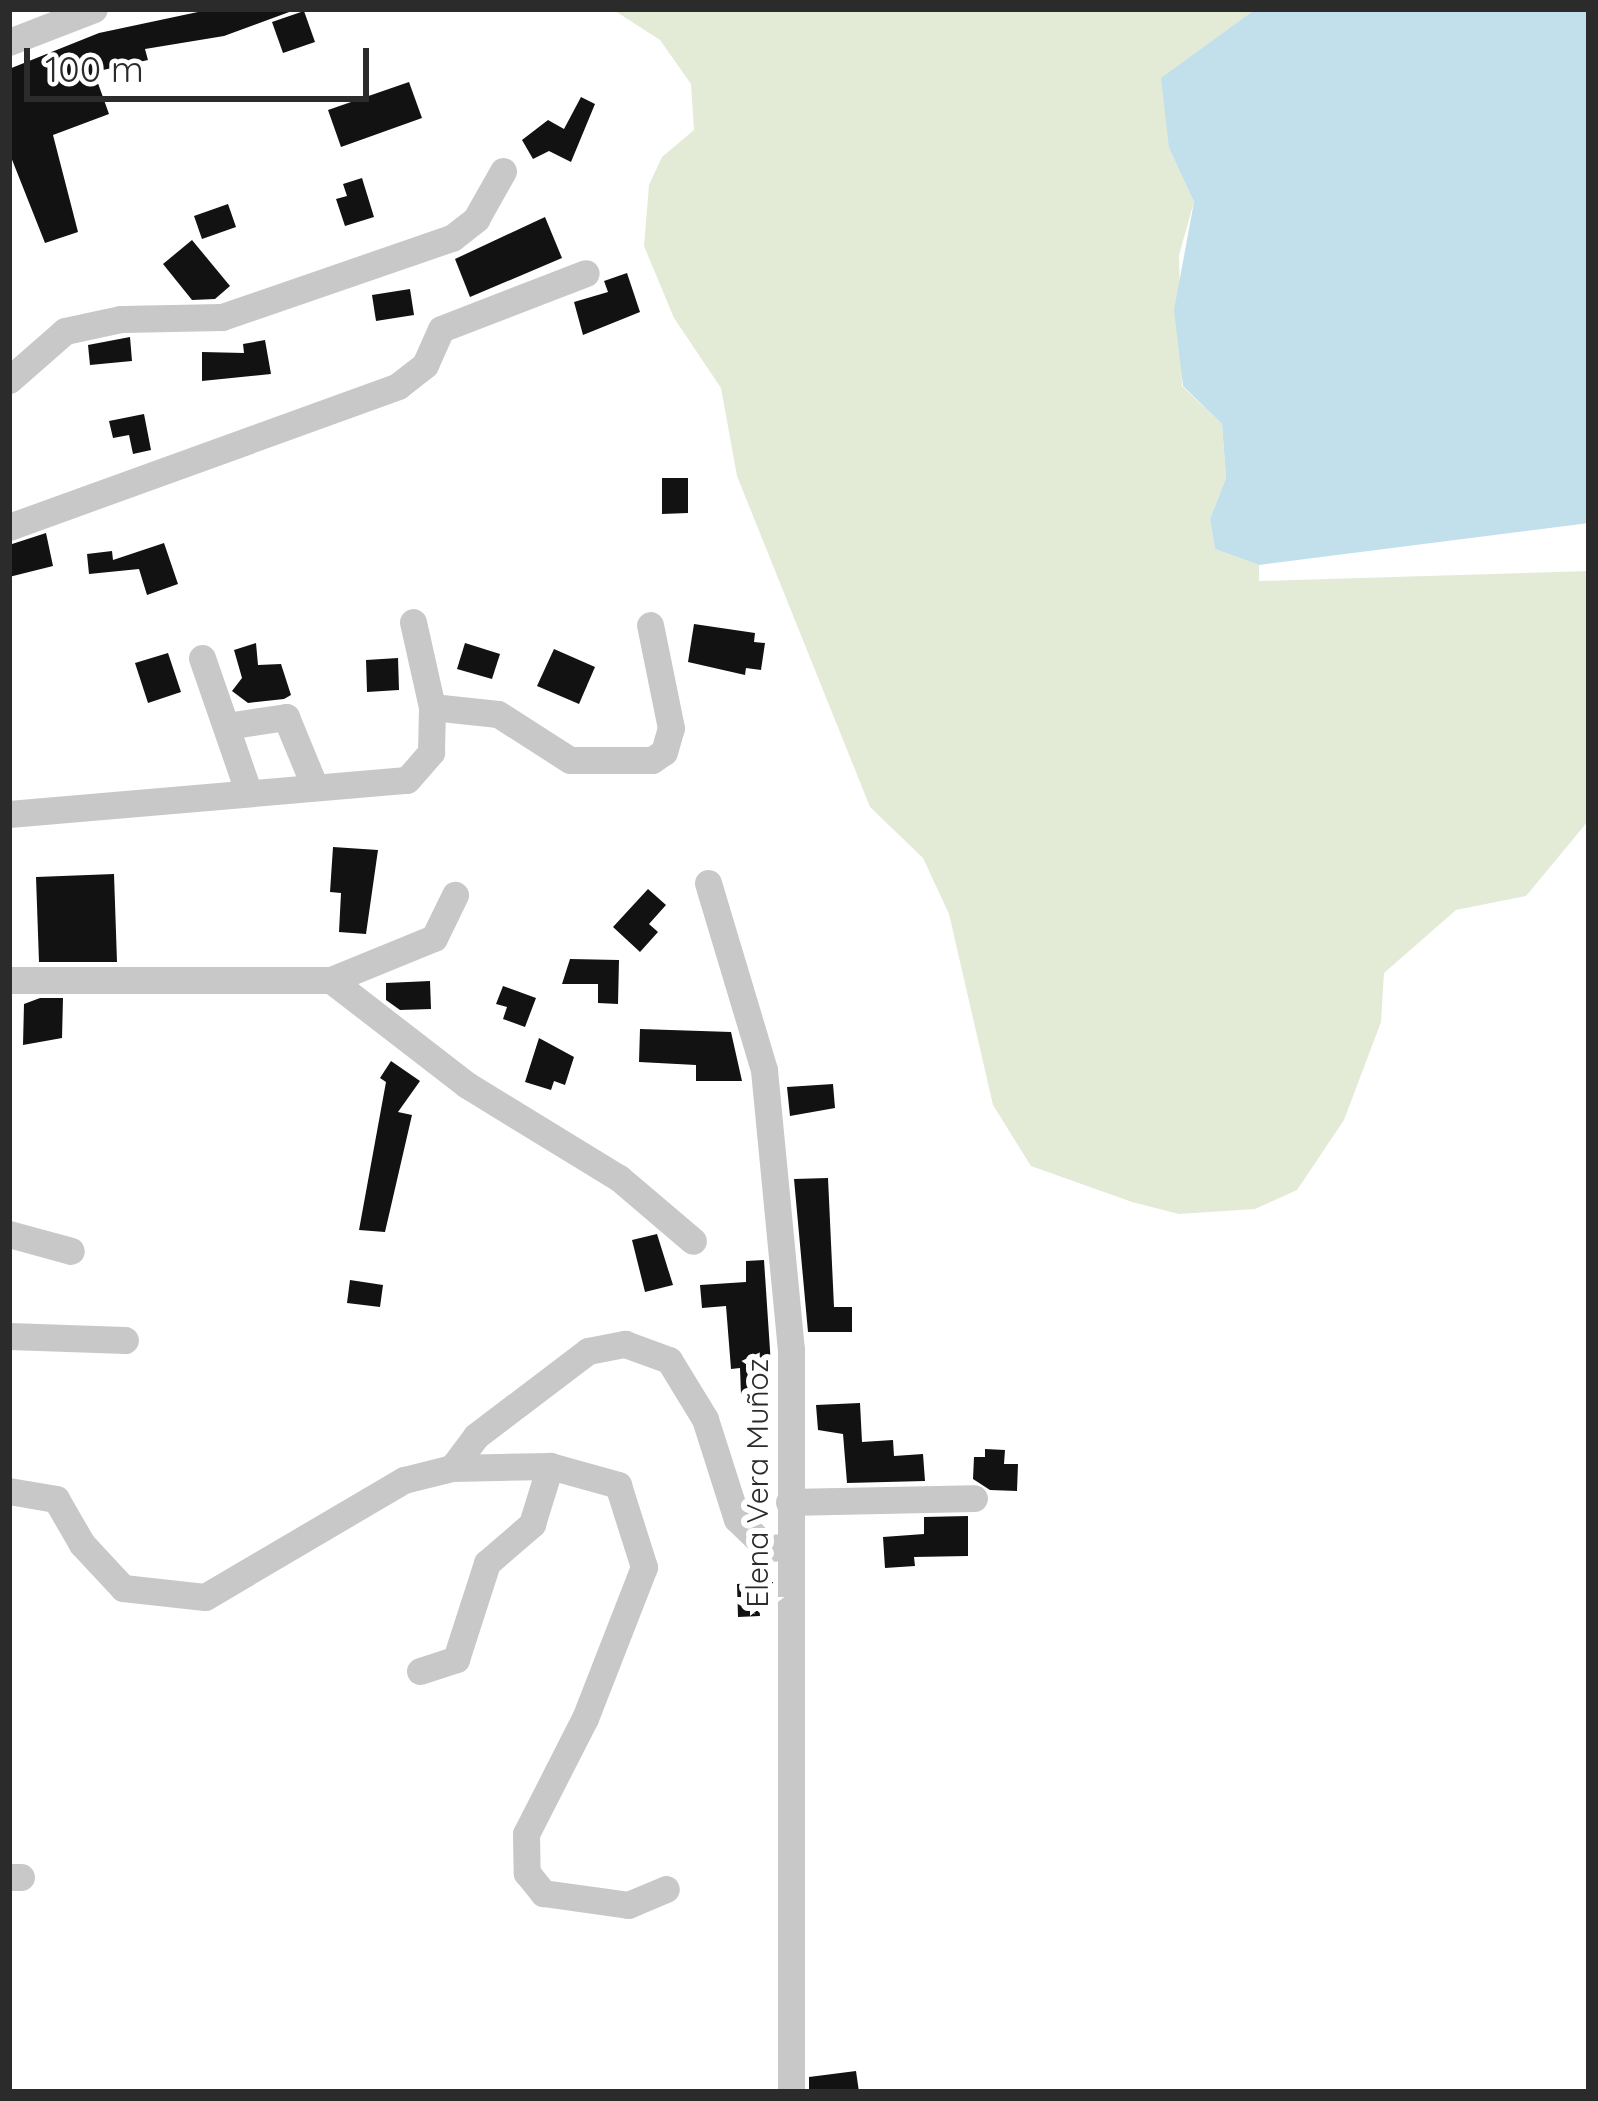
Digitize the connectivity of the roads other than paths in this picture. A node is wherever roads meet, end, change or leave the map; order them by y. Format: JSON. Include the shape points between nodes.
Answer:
{"nodes":[{"id":1,"x":94,"y":9,"type":"edge"},
{"id":2,"x":9,"y":42,"type":"edge"},
{"id":3,"x":503,"y":171,"type":"dead end"},
{"id":4,"x":586,"y":273,"type":"dead end"},
{"id":5,"x":9,"y":380,"type":"edge"},
{"id":6,"x":9,"y":527,"type":"edge"},
{"id":7,"x":413,"y":622,"type":"dead end"},
{"id":8,"x":650,"y":625,"type":"dead end"},
{"id":9,"x":202,"y":658,"type":"dead end"},
{"id":10,"x":432,"y":706,"type":"junction"},
{"id":11,"x":226,"y":726,"type":"junction"},
{"id":12,"x":314,"y":785,"type":"junction"},
{"id":13,"x":248,"y":791,"type":"junction"},
{"id":14,"x":9,"y":814,"type":"edge"},
{"id":15,"x":708,"y":883,"type":"dead end"},
{"id":16,"x":455,"y":895,"type":"dead end"},
{"id":17,"x":9,"y":980,"type":"edge"},
{"id":18,"x":332,"y":980,"type":"junction"},
{"id":19,"x":9,"y":1234,"type":"edge"},
{"id":20,"x":693,"y":1241,"type":"dead end"},
{"id":21,"x":71,"y":1251,"type":"dead end"},
{"id":22,"x":9,"y":1336,"type":"edge"},
{"id":23,"x":125,"y":1340,"type":"dead end"},
{"id":24,"x":550,"y":1466,"type":"junction"},
{"id":25,"x":452,"y":1468,"type":"junction"},
{"id":26,"x":9,"y":1491,"type":"edge"},
{"id":27,"x":974,"y":1498,"type":"dead end"},
{"id":28,"x":789,"y":1502,"type":"junction"},
{"id":29,"x":788,"y":1547,"type":"junction"},
{"id":30,"x":421,"y":1671,"type":"dead end"},
{"id":31,"x":666,"y":1889,"type":"dead end"},
{"id":32,"x":791,"y":2092,"type":"edge"}],
"edges":[{"from":1,"to":2,"type":"street"},
{"from":3,"to":5,"type":"street","via":[[476,219],[452,238],[222,317],[65,331]]},
{"from":4,"to":6,"type":"street","via":[[441,328],[425,364],[398,386]]},
{"from":7,"to":10,"type":"street"},
{"from":8,"to":10,"type":"street","via":[[670,728],[664,752],[652,760],[570,760],[498,714]]},
{"from":9,"to":11,"type":"street"},
{"from":10,"to":12,"type":"street","via":[[431,752],[415,776]]},
{"from":11,"to":12,"type":"street","via":[[286,717],[311,761]]},
{"from":11,"to":13,"type":"street"},
{"from":12,"to":13,"type":"street"},
{"from":13,"to":14,"type":"street"},
{"from":15,"to":28,"type":"street","name":"Elena Vera Muñoz","via":[[764,1070],[791,1349]]},
{"from":16,"to":18,"type":"street","via":[[434,938]]},
{"from":17,"to":18,"type":"street"},
{"from":18,"to":20,"type":"street","via":[[467,1085],[619,1178]]},
{"from":19,"to":21,"type":"street"},
{"from":22,"to":23,"type":"street"},
{"from":24,"to":25,"type":"street"},
{"from":24,"to":30,"type":"street","via":[[532,1524],[487,1563],[456,1658]]},
{"from":24,"to":31,"type":"street","via":[[618,1484],[644,1567],[585,1718],[526,1834],[527,1873],[543,1893],[628,1905]]},
{"from":25,"to":26,"type":"street","via":[[404,1480],[205,1598],[122,1588],[56,1499]]},
{"from":25,"to":29,"type":"street","via":[[476,1436],[588,1351],[652,1348],[682,1376],[705,1419],[729,1505],[746,1534],[767,1548]]},
{"from":27,"to":28,"type":"street"},
{"from":28,"to":29,"type":"street","name":"Elena Vera Muñoz"},
{"from":29,"to":32,"type":"street","name":"Elena Vera Muñoz"}]}
